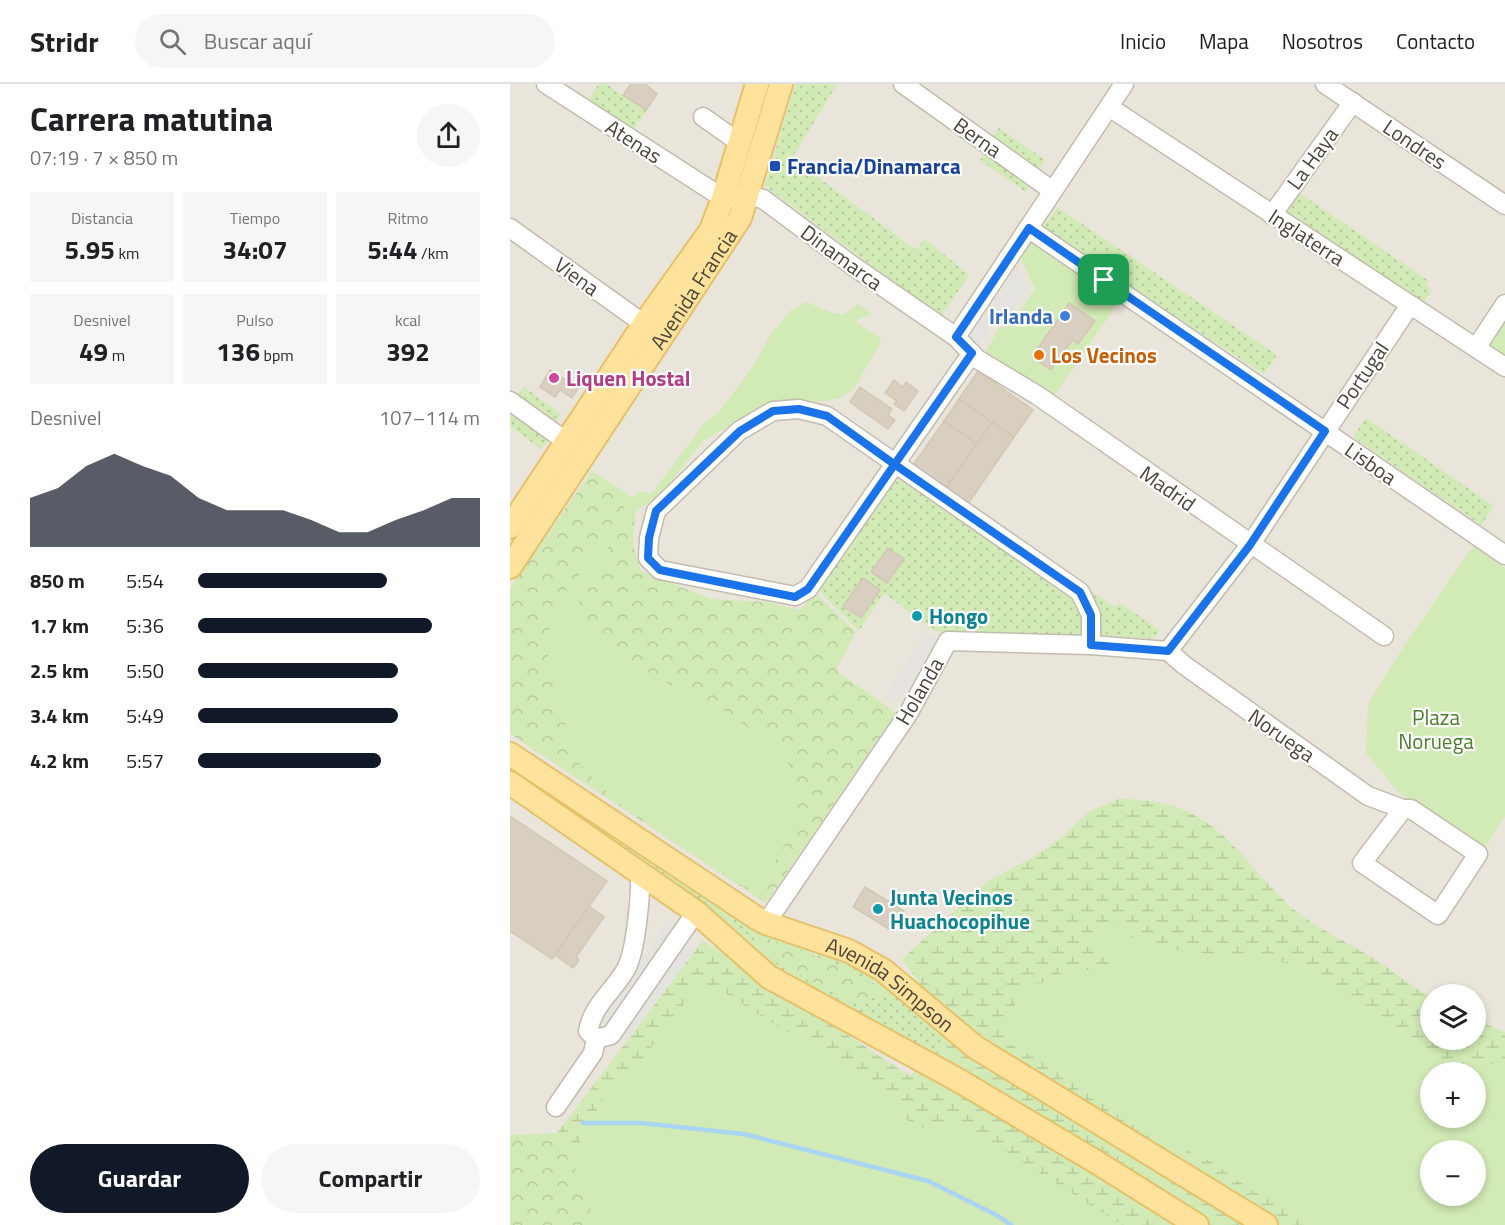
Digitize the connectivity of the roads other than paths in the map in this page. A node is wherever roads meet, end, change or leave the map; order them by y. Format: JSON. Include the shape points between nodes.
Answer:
{"nodes":[{"id":1,"x":546,"y":84,"type":"edge"},
{"id":2,"x":758,"y":84,"type":"edge"},
{"id":3,"x":781,"y":84,"type":"edge"},
{"id":4,"x":903,"y":84,"type":"edge"},
{"id":5,"x":1124,"y":84,"type":"edge"},
{"id":6,"x":1325,"y":84,"type":"edge"},
{"id":7,"x":1353,"y":102,"type":"junction"},
{"id":8,"x":1109,"y":107,"type":"junction"},
{"id":9,"x":703,"y":117,"type":"dead end"},
{"id":10,"x":740,"y":143,"type":"junction"},
{"id":11,"x":1053,"y":191,"type":"junction"},
{"id":12,"x":748,"y":195,"type":"junction"},
{"id":13,"x":723,"y":198,"type":"junction"},
{"id":14,"x":1505,"y":205,"type":"edge"},
{"id":15,"x":1272,"y":214,"type":"junction"},
{"id":16,"x":510,"y":228,"type":"edge"},
{"id":17,"x":1029,"y":228,"type":"junction"},
{"id":18,"x":1505,"y":304,"type":"edge"},
{"id":19,"x":1410,"y":305,"type":"junction"},
{"id":20,"x":644,"y":324,"type":"junction"},
{"id":21,"x":956,"y":337,"type":"junction"},
{"id":22,"x":1476,"y":348,"type":"junction"},
{"id":23,"x":972,"y":353,"type":"junction"},
{"id":24,"x":1505,"y":368,"type":"edge"},
{"id":25,"x":510,"y":401,"type":"edge"},
{"id":26,"x":1325,"y":431,"type":"junction"},
{"id":27,"x":567,"y":442,"type":"junction"},
{"id":28,"x":894,"y":464,"type":"junction"},
{"id":29,"x":510,"y":527,"type":"edge"},
{"id":30,"x":1250,"y":545,"type":"junction"},
{"id":31,"x":1505,"y":555,"type":"edge"},
{"id":32,"x":510,"y":567,"type":"edge"},
{"id":33,"x":1383,"y":636,"type":"dead end"},
{"id":34,"x":1091,"y":645,"type":"junction"},
{"id":35,"x":1168,"y":651,"type":"junction"},
{"id":36,"x":510,"y":754,"type":"edge"},
{"id":37,"x":510,"y":783,"type":"edge"},
{"id":38,"x":1403,"y":808,"type":"junction"},
{"id":39,"x":640,"y":873,"type":"junction"},
{"id":40,"x":696,"y":912,"type":"junction"},
{"id":41,"x":766,"y":923,"type":"junction"},
{"id":42,"x":596,"y":1039,"type":"junction"},
{"id":43,"x":975,"y":1047,"type":"junction"},
{"id":44,"x":958,"y":1080,"type":"junction"},
{"id":45,"x":556,"y":1107,"type":"dead end"},
{"id":46,"x":1197,"y":1225,"type":"edge"},
{"id":47,"x":1266,"y":1225,"type":"edge"}],
"edges":[{"from":1,"to":13,"type":"street","name":"Atenas"},
{"from":2,"to":10,"type":"main road","name":"Avenida Francia"},
{"from":3,"to":12,"type":"main road","name":"Avenida Francia"},
{"from":4,"to":11,"type":"street","name":"Berna"},
{"from":5,"to":8,"type":"street"},
{"from":6,"to":7,"type":"street","name":"Londres"},
{"from":7,"to":14,"type":"street","name":"Londres"},
{"from":7,"to":15,"type":"street","name":"La Haya"},
{"from":8,"to":11,"type":"street"},
{"from":8,"to":15,"type":"street","name":"Inglaterra"},
{"from":9,"to":10,"type":"street"},
{"from":10,"to":13,"type":"main road","name":"Avenida Francia"},
{"from":11,"to":17,"type":"street"},
{"from":12,"to":13,"type":"street"},
{"from":12,"to":21,"type":"street","name":"Dinamarca","via":[[763,198]]},
{"from":12,"to":32,"type":"main road","name":"Avenida Francia","via":[[740,218]]},
{"from":13,"to":20,"type":"main road","name":"Avenida Francia","via":[[711,230]]},
{"from":15,"to":19,"type":"street","name":"Inglaterra"},
{"from":16,"to":20,"type":"street","name":"Viena"},
{"from":17,"to":21,"type":"street"},
{"from":17,"to":26,"type":"street","name":"Lisboa"},
{"from":18,"to":22,"type":"street"},
{"from":19,"to":22,"type":"street","name":"Inglaterra"},
{"from":19,"to":26,"type":"street","name":"Portugal"},
{"from":20,"to":27,"type":"main road","name":"Avenida Francia"},
{"from":21,"to":23,"type":"street","name":"Madrid"},
{"from":22,"to":24,"type":"street","name":"Inglaterra"},
{"from":23,"to":28,"type":"street"},
{"from":23,"to":30,"type":"street","name":"Madrid"},
{"from":25,"to":27,"type":"street"},
{"from":26,"to":30,"type":"street","name":"Portugal"},
{"from":26,"to":31,"type":"street","name":"Lisboa"},
{"from":27,"to":29,"type":"main road","name":"Avenida Francia"},
{"from":28,"to":28,"type":"street","via":[[827,416],[799,409],[773,411],[740,431],[656,511],[648,558],[660,570],[795,597],[808,589]]},
{"from":28,"to":34,"type":"street","via":[[1080,592],[1091,615]]},
{"from":30,"to":33,"type":"street","name":"Madrid"},
{"from":30,"to":35,"type":"street","name":"Portugal"},
{"from":34,"to":35,"type":"street","name":"Holanda"},
{"from":34,"to":41,"type":"street","name":"Holanda","via":[[948,641],[908,714]]},
{"from":35,"to":38,"type":"street","name":"Noruega","via":[[1368,796]]},
{"from":36,"to":41,"type":"main road","name":"Avenida Simpson"},
{"from":37,"to":39,"type":"main road","name":"Avenida Simpson"},
{"from":38,"to":38,"type":"street","name":"Noruega","via":[[1411,809],[1478,854],[1438,915],[1362,863]]},
{"from":39,"to":40,"type":"main road","name":"Avenida Simpson"},
{"from":39,"to":42,"type":"street","via":[[631,957],[591,1015],[588,1031]]},
{"from":40,"to":42,"type":"street","via":[[611,1035]]},
{"from":40,"to":44,"type":"main road","name":"Avenida Simpson","via":[[769,977]]},
{"from":41,"to":43,"type":"main road","name":"Avenida Simpson","via":[[849,951],[883,970]]},
{"from":42,"to":45,"type":"street","via":[[592,1053]]},
{"from":43,"to":44,"type":"main road"},
{"from":43,"to":47,"type":"main road","name":"Avenida Simpson"},
{"from":44,"to":46,"type":"main road","name":"Avenida Simpson"}]}
